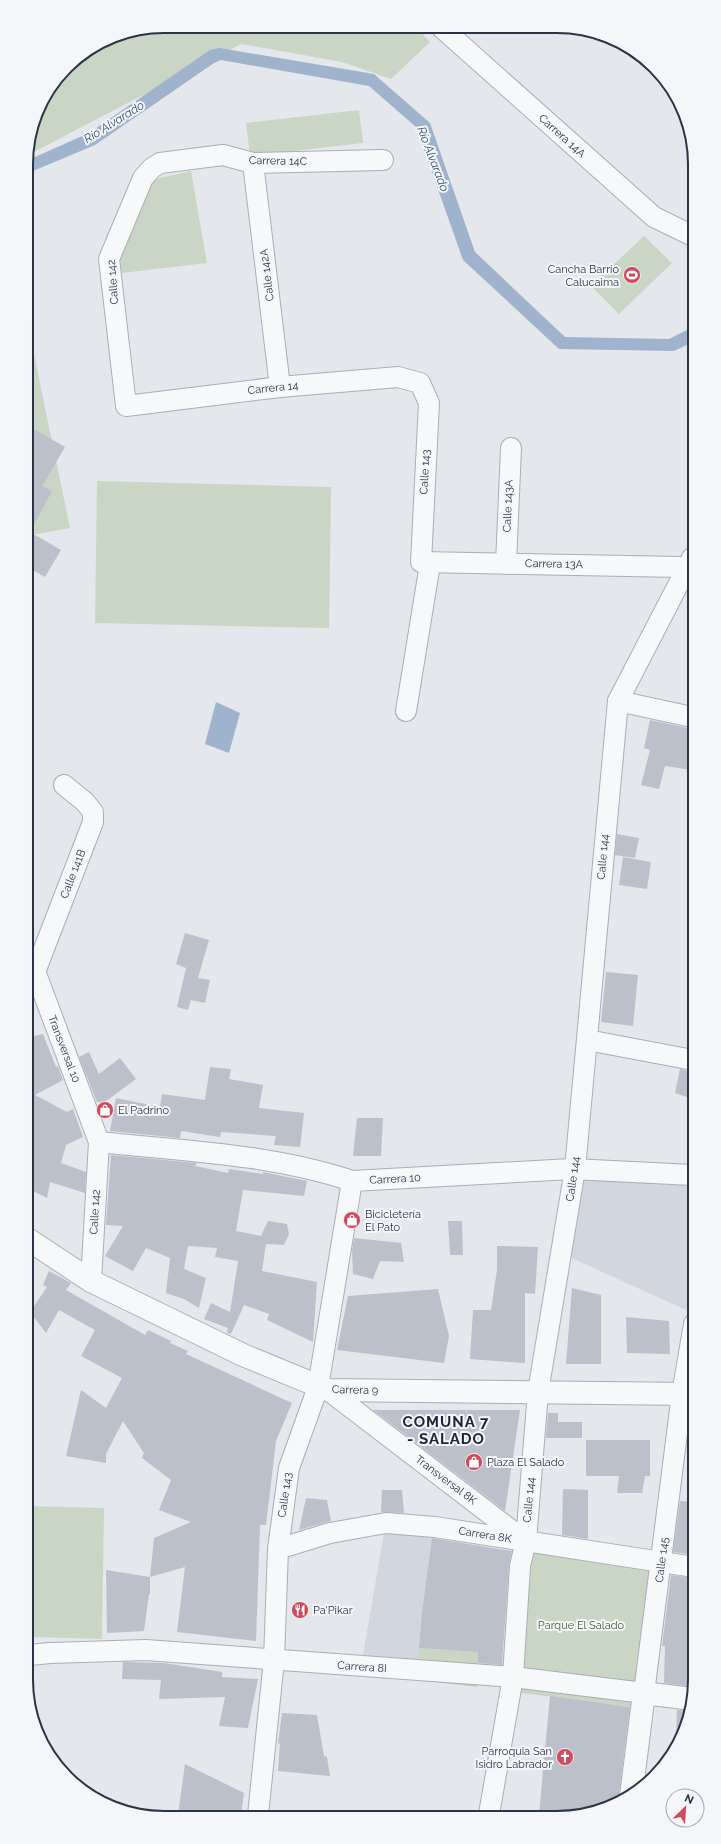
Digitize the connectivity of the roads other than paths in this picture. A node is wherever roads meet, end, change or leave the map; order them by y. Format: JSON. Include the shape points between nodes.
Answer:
{"nodes":[{"id":1,"x":448,"y":33,"type":"edge"},
{"id":2,"x":383,"y":160,"type":"dead end"},
{"id":3,"x":253,"y":163,"type":"junction"},
{"id":4,"x":152,"y":168,"type":"joint"},
{"id":5,"x":688,"y":234,"type":"edge"},
{"id":6,"x":420,"y":383,"type":"joint"},
{"id":7,"x":280,"y":387,"type":"junction"},
{"id":8,"x":126,"y":406,"type":"joint"},
{"id":9,"x":510,"y":448,"type":"dead end"},
{"id":10,"x":426,"y":563,"type":"junction"},
{"id":11,"x":688,"y":563,"type":"edge"},
{"id":12,"x":506,"y":564,"type":"junction"},
{"id":13,"x":688,"y":565,"type":"edge"},
{"id":14,"x":618,"y":701,"type":"junction"},
{"id":15,"x":406,"y":711,"type":"dead end"},
{"id":16,"x":688,"y":716,"type":"edge"},
{"id":17,"x":64,"y":784,"type":"dead end"},
{"id":18,"x":33,"y":961,"type":"edge"},
{"id":19,"x":33,"y":966,"type":"edge"},
{"id":20,"x":587,"y":1040,"type":"junction"},
{"id":21,"x":688,"y":1059,"type":"edge"},
{"id":22,"x":99,"y":1142,"type":"junction"},
{"id":23,"x":575,"y":1169,"type":"junction"},
{"id":24,"x":688,"y":1175,"type":"edge"},
{"id":25,"x":352,"y":1181,"type":"junction"},
{"id":26,"x":33,"y":1243,"type":"edge"},
{"id":27,"x":91,"y":1281,"type":"junction"},
{"id":28,"x":323,"y":1388,"type":"junction"},
{"id":29,"x":538,"y":1392,"type":"junction"},
{"id":30,"x":688,"y":1394,"type":"edge"},
{"id":31,"x":526,"y":1541,"type":"junction"},
{"id":32,"x":278,"y":1549,"type":"junction"},
{"id":33,"x":661,"y":1563,"type":"junction"},
{"id":34,"x":688,"y":1566,"type":"edge"},
{"id":35,"x":33,"y":1655,"type":"edge"},
{"id":36,"x":274,"y":1660,"type":"junction"},
{"id":37,"x":513,"y":1677,"type":"junction"},
{"id":38,"x":644,"y":1693,"type":"junction"},
{"id":39,"x":686,"y":1698,"type":"edge"},
{"id":40,"x":632,"y":1787,"type":"edge"},
{"id":41,"x":258,"y":1811,"type":"edge"},
{"id":42,"x":490,"y":1811,"type":"edge"}],
"edges":[{"from":1,"to":5,"type":"street","name":"Carrera 14A","via":[[654,217]]},
{"from":2,"to":3,"type":"street","name":"Carrera 14C"},
{"from":3,"to":4,"type":"street","name":"Carrera 14C","via":[[223,155],[160,163]]},
{"from":3,"to":7,"type":"street","name":"Calle 142A"},
{"from":4,"to":8,"type":"street","name":"Calle 142","via":[[143,178],[109,258]]},
{"from":6,"to":7,"type":"street","name":"Carrera 14","via":[[398,377]]},
{"from":6,"to":10,"type":"street","name":"Calle 143","via":[[429,403]]},
{"from":7,"to":8,"type":"street","name":"Carrera 14"},
{"from":9,"to":12,"type":"street","name":"Calle 143A"},
{"from":10,"to":12,"type":"street","name":"Carrera 13A"},
{"from":10,"to":15,"type":"street","name":"Calle 143"},
{"from":11,"to":12,"type":"street","name":"Carrera 13A"},
{"from":13,"to":14,"type":"street","name":"Calle 144"},
{"from":14,"to":16,"type":"street"},
{"from":14,"to":20,"type":"street","name":"Calle 144"},
{"from":17,"to":18,"type":"street","name":"Calle 141B","via":[[93,812],[93,822]]},
{"from":19,"to":22,"type":"street","name":"Transversal 10"},
{"from":20,"to":21,"type":"street"},
{"from":20,"to":23,"type":"street","name":"Calle 144"},
{"from":22,"to":25,"type":"street","name":"Carrera 10","via":[[269,1160]]},
{"from":22,"to":27,"type":"street","name":"Calle 142"},
{"from":23,"to":24,"type":"street","name":"Carrera 10"},
{"from":23,"to":25,"type":"street","name":"Carrera 10"},
{"from":23,"to":29,"type":"street","name":"Calle 144"},
{"from":25,"to":28,"type":"street","name":"Calle 143"},
{"from":26,"to":27,"type":"street","name":"Carrera 9"},
{"from":27,"to":28,"type":"street","name":"Carrera 9","via":[[243,1355]]},
{"from":28,"to":29,"type":"street","name":"Carrera 9"},
{"from":28,"to":31,"type":"street","name":"Transversal 8K"},
{"from":28,"to":32,"type":"street","name":"Calle 143","via":[[289,1468]]},
{"from":29,"to":30,"type":"street","name":"Carrera 9"},
{"from":29,"to":31,"type":"street","name":"Calle 144"},
{"from":30,"to":33,"type":"street","name":"Calle 145"},
{"from":31,"to":32,"type":"street","name":"Carrera 8K","via":[[435,1527],[386,1524],[330,1533]]},
{"from":31,"to":33,"type":"street","name":"Carrera 8K"},
{"from":31,"to":37,"type":"street","name":"Calle 144","via":[[520,1566]]},
{"from":32,"to":36,"type":"street","name":"Calle 143"},
{"from":33,"to":34,"type":"street","name":"Carrera 8K"},
{"from":33,"to":38,"type":"street","name":"Calle 145"},
{"from":35,"to":36,"type":"street","name":"Carrera 8I","via":[[146,1650]]},
{"from":36,"to":37,"type":"street","name":"Carrera 8I"},
{"from":36,"to":41,"type":"street","name":"Calle 143"},
{"from":37,"to":38,"type":"street","name":"Carrera 8I"},
{"from":37,"to":42,"type":"street","name":"Calle 144"},
{"from":38,"to":39,"type":"street","name":"Carrera 8I"},
{"from":38,"to":40,"type":"street","name":"Calle 145"}]}
